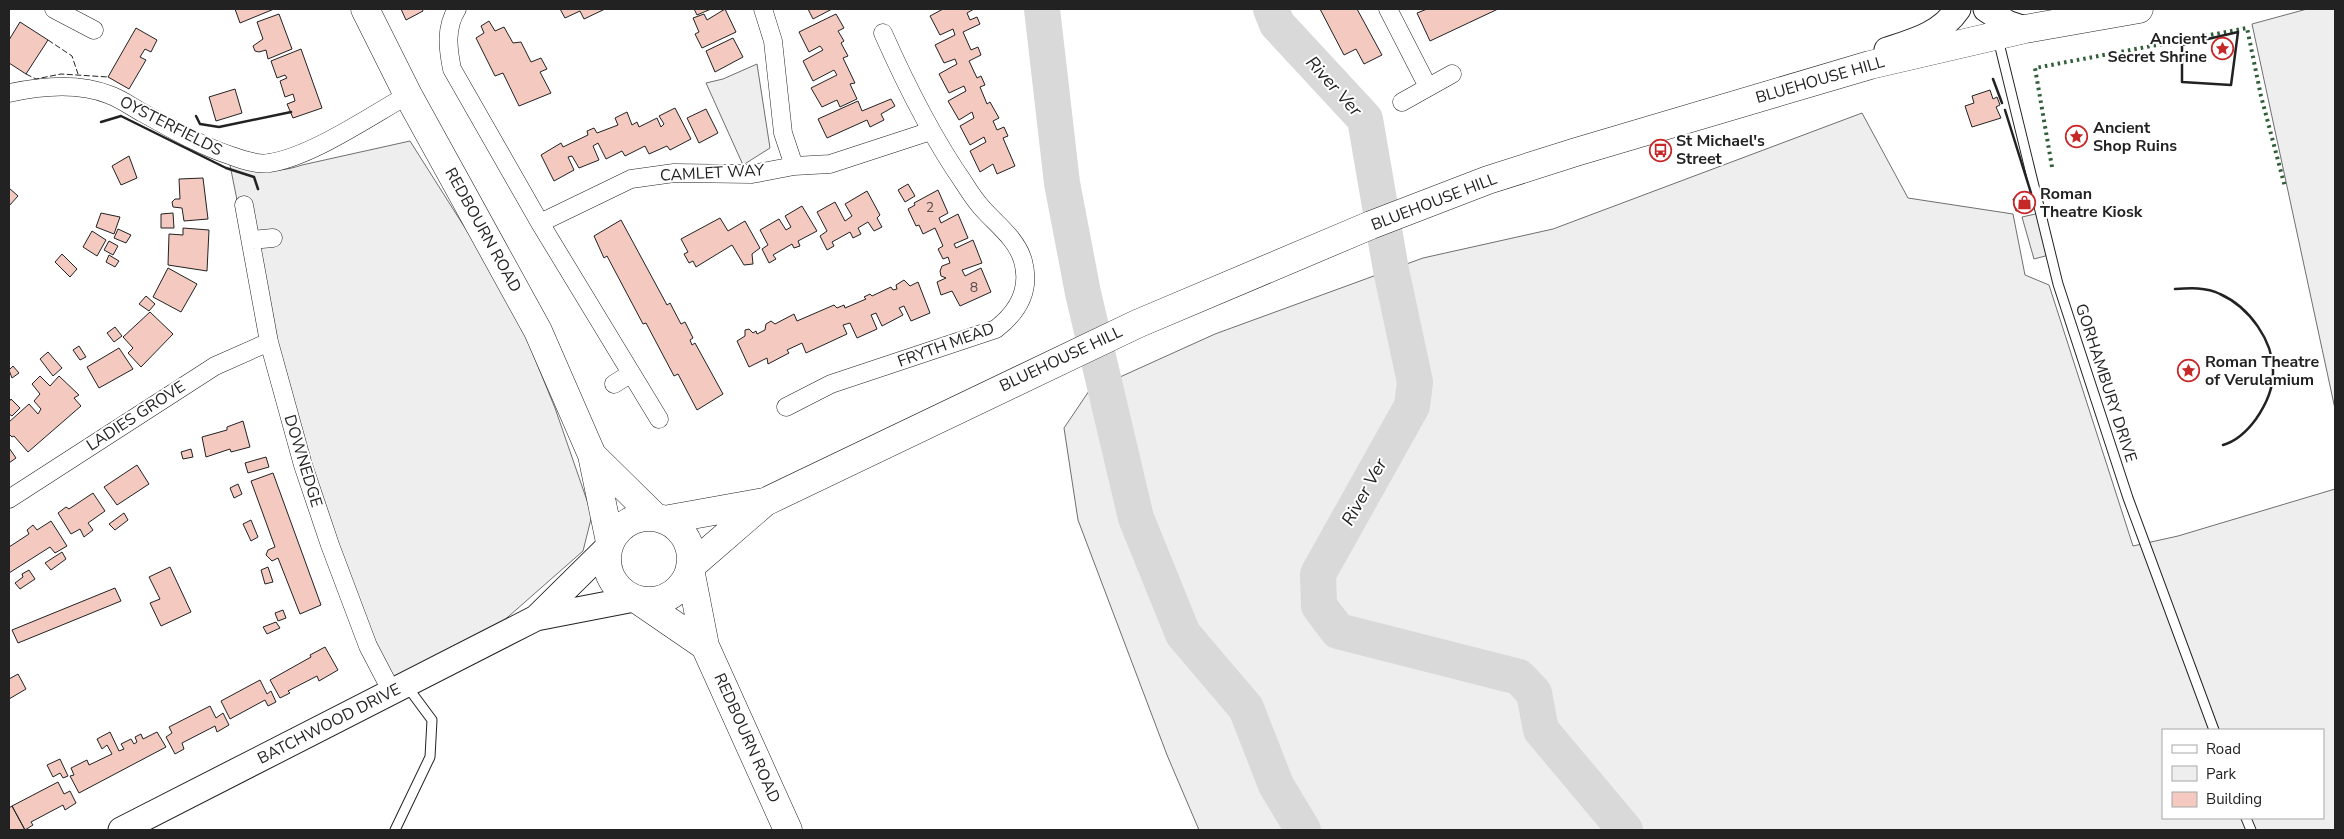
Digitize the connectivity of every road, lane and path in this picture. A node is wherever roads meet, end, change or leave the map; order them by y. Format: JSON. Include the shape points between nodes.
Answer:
{"nodes":[{"id":1,"x":54,"y":9,"type":"edge"},
{"id":2,"x":456,"y":9,"type":"edge"},
{"id":3,"x":762,"y":9,"type":"edge"},
{"id":4,"x":1388,"y":9,"type":"edge"},
{"id":5,"x":1960,"y":9,"type":"edge"},
{"id":6,"x":1986,"y":9,"type":"edge"},
{"id":7,"x":2139,"y":9,"type":"edge"},
{"id":8,"x":364,"y":11,"type":"edge"},
{"id":9,"x":2102,"y":12,"type":"edge"},
{"id":10,"x":2025,"y":29,"type":"junction"},
{"id":11,"x":94,"y":30,"type":"dead end"},
{"id":12,"x":883,"y":33,"type":"dead end"},
{"id":13,"x":1984,"y":39,"type":"junction"},
{"id":14,"x":1870,"y":65,"type":"junction"},
{"id":15,"x":1452,"y":74,"type":"dead end"},
{"id":16,"x":1428,"y":87,"type":"junction"},
{"id":17,"x":9,"y":92,"type":"edge"},
{"id":18,"x":408,"y":95,"type":"junction"},
{"id":19,"x":1402,"y":102,"type":"dead end"},
{"id":20,"x":931,"y":131,"type":"junction"},
{"id":21,"x":794,"y":166,"type":"junction"},
{"id":22,"x":246,"y":213,"type":"dead end"},
{"id":23,"x":540,"y":223,"type":"junction"},
{"id":24,"x":273,"y":238,"type":"dead end"},
{"id":25,"x":252,"y":240,"type":"junction"},
{"id":26,"x":269,"y":342,"type":"junction"},
{"id":27,"x":630,"y":374,"type":"junction"},
{"id":28,"x":614,"y":384,"type":"dead end"},
{"id":29,"x":786,"y":407,"type":"dead end"},
{"id":30,"x":658,"y":419,"type":"dead end"},
{"id":31,"x":592,"y":455,"type":"junction"},
{"id":32,"x":9,"y":499,"type":"edge"},
{"id":33,"x":765,"y":502,"type":"junction"},
{"id":34,"x":660,"y":518,"type":"junction"},
{"id":35,"x":609,"y":544,"type":"junction"},
{"id":36,"x":690,"y":568,"type":"junction"},
{"id":37,"x":636,"y":599,"type":"junction"},
{"id":38,"x":536,"y":618,"type":"junction"},
{"id":39,"x":705,"y":646,"type":"junction"},
{"id":40,"x":399,"y":688,"type":"junction"},
{"id":41,"x":2214,"y":729,"type":"edge"},
{"id":42,"x":121,"y":830,"type":"edge"},
{"id":43,"x":395,"y":830,"type":"edge"},
{"id":44,"x":788,"y":830,"type":"edge"}],
"edges":[{"from":1,"to":11,"type":"street"},
{"from":2,"to":23,"type":"street","via":[[448,32],[452,69]]},
{"from":3,"to":21,"type":"street","via":[[772,41],[783,133]]},
{"from":4,"to":16,"type":"street"},
{"from":5,"to":13,"type":"street"},
{"from":5,"to":14,"type":"street","via":[[1936,32],[1886,50]]},
{"from":6,"to":10,"type":"street","via":[[2007,23]]},
{"from":7,"to":9,"type":"main road","name":"BLUEHOUSE HILL"},
{"from":8,"to":18,"type":"main road","name":"REDBOURN ROAD"},
{"from":9,"to":10,"type":"main road","name":"BLUEHOUSE HILL"},
{"from":10,"to":13,"type":"main road","name":"BLUEHOUSE HILL"},
{"from":12,"to":20,"type":"street","name":"FRYTH MEAD","via":[[900,52]]},
{"from":13,"to":14,"type":"main road","name":"BLUEHOUSE HILL"},
{"from":13,"to":41,"type":"lane","name":"GORHAMBURY DRIVE","via":[[2058,284],[2128,498]]},
{"from":14,"to":33,"type":"main road","name":"BLUEHOUSE HILL","via":[[1488,180],[1381,221],[1057,360]]},
{"from":15,"to":16,"type":"street"},
{"from":16,"to":19,"type":"street"},
{"from":17,"to":18,"type":"street","name":"OYSTERFIELDS","via":[[67,87],[110,95],[216,151],[266,164],[304,152]]},
{"from":18,"to":31,"type":"main road","name":"REDBOURN ROAD","via":[[538,331]]},
{"from":20,"to":21,"type":"street","via":[[830,164]]},
{"from":20,"to":29,"type":"street","name":"FRYTH MEAD","via":[[980,205],[1014,241],[1026,274],[1019,305],[1010,319],[996,329],[831,384],[813,401]]},
{"from":21,"to":23,"type":"street","name":"CAMLET WAY","via":[[752,174],[674,173],[631,178]]},
{"from":22,"to":25,"type":"street","name":"DOWNEDGE"},
{"from":23,"to":27,"type":"street"},
{"from":24,"to":25,"type":"street"},
{"from":25,"to":26,"type":"street","name":"DOWNEDGE"},
{"from":26,"to":32,"type":"street","name":"LADIES GROVE","via":[[215,366]]},
{"from":26,"to":40,"type":"street","name":"DOWNEDGE","via":[[303,465],[330,545],[368,646]]},
{"from":27,"to":28,"type":"street"},
{"from":27,"to":30,"type":"street"},
{"from":31,"to":34,"type":"main road","name":"REDBOURN ROAD"},
{"from":31,"to":35,"type":"main road","name":"REDBOURN ROAD"},
{"from":33,"to":34,"type":"main road","name":"BLUEHOUSE HILL"},
{"from":33,"to":36,"type":"main road","name":"BLUEHOUSE HILL"},
{"from":34,"to":35,"type":"main road","via":[[628,522]]},
{"from":34,"to":36,"type":"main road","via":[[677,527],[686,539]]},
{"from":35,"to":37,"type":"main road","via":[[608,565],[614,583]]},
{"from":35,"to":38,"type":"street","name":"BATCHWOOD DRIVE"},
{"from":36,"to":37,"type":"main road","via":[[676,591],[664,598],[651,601]]},
{"from":36,"to":39,"type":"main road","name":"REDBOURN ROAD"},
{"from":37,"to":38,"type":"street","name":"BATCHWOOD DRIVE"},
{"from":37,"to":39,"type":"main road"},
{"from":38,"to":40,"type":"street","name":"BATCHWOOD DRIVE"},
{"from":39,"to":44,"type":"main road","name":"REDBOURN ROAD"},
{"from":40,"to":42,"type":"street","name":"BATCHWOOD DRIVE"},
{"from":40,"to":43,"type":"lane","via":[[432,720],[430,757]]}]}
